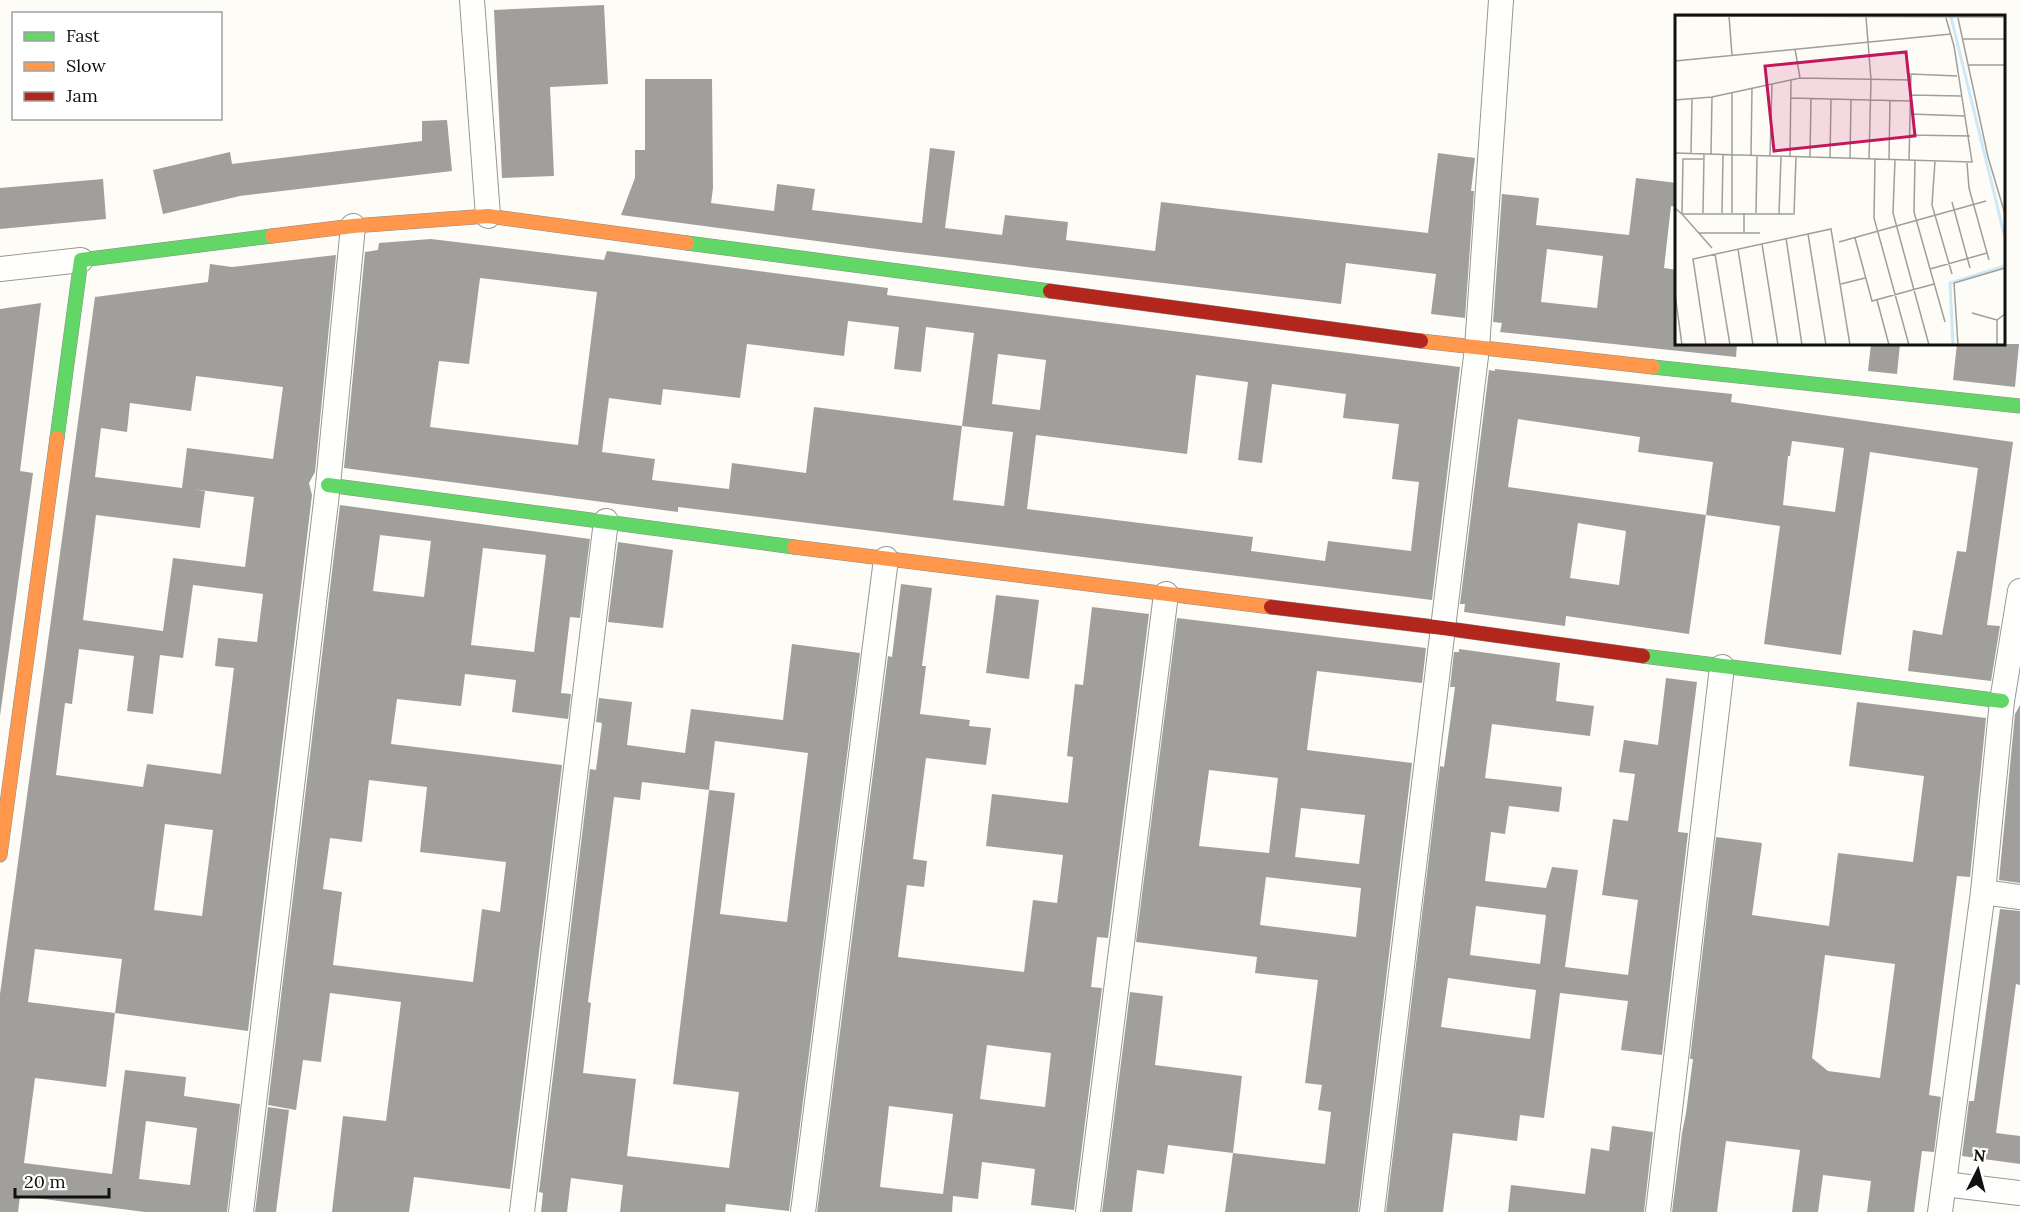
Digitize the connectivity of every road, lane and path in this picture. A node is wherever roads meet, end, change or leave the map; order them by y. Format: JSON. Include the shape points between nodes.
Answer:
{"nodes":[{"id":1,"x":472,"y":0,"type":"edge"},
{"id":2,"x":1501,"y":0,"type":"edge"},
{"id":3,"x":488,"y":216,"type":"junction"},
{"id":4,"x":353,"y":226,"type":"junction"},
{"id":5,"x":81,"y":260,"type":"junction"},
{"id":6,"x":0,"y":269,"type":"edge"},
{"id":7,"x":1477,"y":348,"type":"junction"},
{"id":8,"x":2020,"y":406,"type":"edge"},
{"id":9,"x":328,"y":485,"type":"junction"},
{"id":10,"x":606,"y":521,"type":"junction"},
{"id":11,"x":886,"y":559,"type":"junction"},
{"id":12,"x":2020,"y":591,"type":"edge"},
{"id":13,"x":1166,"y":594,"type":"junction"},
{"id":14,"x":2018,"y":625,"type":"edge"},
{"id":15,"x":1443,"y":628,"type":"junction"},
{"id":16,"x":1722,"y":667,"type":"junction"},
{"id":17,"x":2002,"y":701,"type":"junction"},
{"id":18,"x":0,"y":855,"type":"edge"},
{"id":19,"x":1983,"y":892,"type":"junction"},
{"id":20,"x":2020,"y":897,"type":"edge"},
{"id":21,"x":1944,"y":1184,"type":"junction"},
{"id":22,"x":2020,"y":1193,"type":"edge"},
{"id":23,"x":241,"y":1212,"type":"edge"},
{"id":24,"x":522,"y":1212,"type":"edge"},
{"id":25,"x":803,"y":1212,"type":"edge"},
{"id":26,"x":1088,"y":1212,"type":"edge"},
{"id":27,"x":1372,"y":1212,"type":"edge"},
{"id":28,"x":1658,"y":1212,"type":"edge"},
{"id":29,"x":1940,"y":1212,"type":"edge"}],
"edges":[{"from":1,"to":3,"type":"street"},
{"from":2,"to":7,"type":"street"},
{"from":3,"to":4,"type":"street"},
{"from":3,"to":7,"type":"street"},
{"from":4,"to":5,"type":"street"},
{"from":4,"to":9,"type":"street"},
{"from":5,"to":6,"type":"street"},
{"from":5,"to":18,"type":"street"},
{"from":7,"to":8,"type":"street"},
{"from":7,"to":15,"type":"street"},
{"from":9,"to":10,"type":"street"},
{"from":9,"to":23,"type":"street"},
{"from":10,"to":11,"type":"street"},
{"from":10,"to":24,"type":"street"},
{"from":11,"to":13,"type":"street"},
{"from":11,"to":25,"type":"street"},
{"from":12,"to":14,"type":"street"},
{"from":13,"to":15,"type":"street"},
{"from":13,"to":26,"type":"street"},
{"from":14,"to":17,"type":"street"},
{"from":15,"to":16,"type":"street"},
{"from":15,"to":27,"type":"street"},
{"from":16,"to":17,"type":"street"},
{"from":16,"to":28,"type":"street"},
{"from":17,"to":19,"type":"street"},
{"from":19,"to":20,"type":"street"},
{"from":19,"to":21,"type":"street"},
{"from":21,"to":22,"type":"street"},
{"from":21,"to":29,"type":"street"}]}
